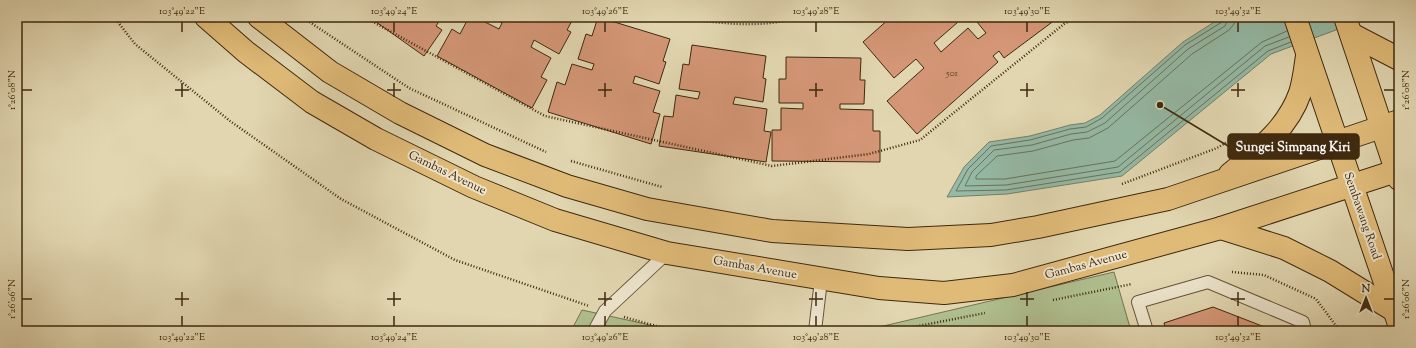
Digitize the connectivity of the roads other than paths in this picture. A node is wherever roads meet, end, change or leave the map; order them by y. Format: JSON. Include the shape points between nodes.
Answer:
{"nodes":[{"id":1,"x":206,"y":17,"type":"edge"},
{"id":2,"x":259,"y":17,"type":"edge"},
{"id":3,"x":1295,"y":17,"type":"edge"},
{"id":4,"x":1348,"y":26,"type":"edge"},
{"id":5,"x":1306,"y":53,"type":"junction"},
{"id":6,"x":1399,"y":59,"type":"edge"},
{"id":7,"x":1390,"y":124,"type":"edge"},
{"id":8,"x":1337,"y":142,"type":"junction"},
{"id":9,"x":1398,"y":173,"type":"edge"},
{"id":10,"x":1218,"y":183,"type":"junction"},
{"id":11,"x":1351,"y":186,"type":"junction"},
{"id":12,"x":1221,"y":228,"type":"junction"},
{"id":13,"x":666,"y":253,"type":"junction"},
{"id":14,"x":821,"y":280,"type":"junction"},
{"id":15,"x":1397,"y":317,"type":"edge"},
{"id":16,"x":594,"y":331,"type":"edge"},
{"id":17,"x":815,"y":331,"type":"edge"},
{"id":18,"x":1147,"y":331,"type":"edge"},
{"id":19,"x":1305,"y":331,"type":"edge"}],
"edges":[{"from":1,"to":13,"type":"main road","name":"Gambas Avenue","via":[[246,52],[312,102],[376,139],[474,187],[548,217]]},
{"from":2,"to":10,"type":"main road","via":[[330,72],[400,113],[485,155],[582,190],[647,209],[720,222],[772,231],[812,234],[908,239],[954,238],[1038,227],[1168,199]]},
{"from":3,"to":5,"type":"main road","name":"Sembawang Road"},
{"from":4,"to":6,"type":"main road"},
{"from":4,"to":7,"type":"main road"},
{"from":5,"to":8,"type":"main road","name":"Sembawang Road"},
{"from":5,"to":10,"type":"main road","via":[[1300,92],[1285,120],[1269,142]]},
{"from":7,"to":8,"type":"main road"},
{"from":7,"to":9,"type":"main road"},
{"from":8,"to":10,"type":"main road"},
{"from":8,"to":11,"type":"main road","name":"Sembawang Road"},
{"from":9,"to":11,"type":"main road","name":"Gambas Avenue"},
{"from":11,"to":12,"type":"main road","name":"Gambas Avenue"},
{"from":11,"to":15,"type":"main road","name":"Sembawang Road"},
{"from":12,"to":14,"type":"main road","name":"Gambas Avenue","via":[[1013,285],[944,293]]},
{"from":12,"to":15,"type":"main road","via":[[1284,248],[1330,272]]},
{"from":13,"to":14,"type":"main road","name":"Gambas Avenue"},
{"from":13,"to":16,"type":"lane","via":[[605,311]]},
{"from":14,"to":17,"type":"lane"},
{"from":18,"to":19,"type":"lane","via":[[1138,302],[1208,282],[1302,322]]}]}
